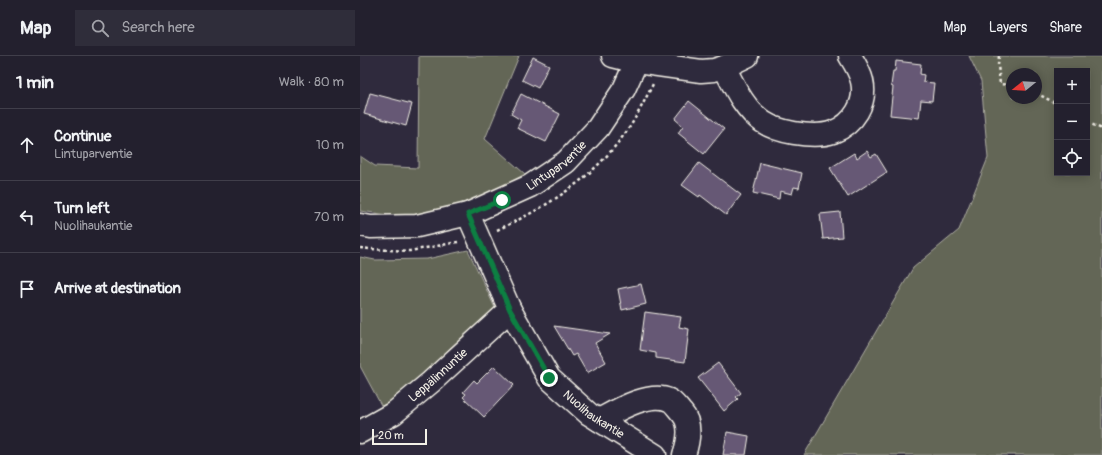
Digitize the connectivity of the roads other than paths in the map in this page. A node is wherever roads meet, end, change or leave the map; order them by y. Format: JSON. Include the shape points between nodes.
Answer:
{"nodes":[{"id":1,"x":612,"y":56,"type":"edge"},
{"id":2,"x":747,"y":56,"type":"edge"},
{"id":3,"x":850,"y":56,"type":"edge"},
{"id":4,"x":638,"y":59,"type":"edge"},
{"id":5,"x":724,"y":67,"type":"junction"},
{"id":6,"x":468,"y":214,"type":"junction"},
{"id":7,"x":360,"y":224,"type":"edge"},
{"id":8,"x":510,"y":310,"type":"junction"},
{"id":9,"x":599,"y":420,"type":"junction"},
{"id":10,"x":360,"y":432,"type":"edge"},
{"id":11,"x":655,"y":455,"type":"edge"},
{"id":12,"x":684,"y":455,"type":"edge"}],
"edges":[{"from":1,"to":4,"type":"street"},
{"from":2,"to":5,"type":"street"},
{"from":3,"to":5,"type":"street","via":[[862,80],[864,92],[861,105],[855,117],[846,125],[833,132],[816,134],[778,129],[763,122],[740,97]]},
{"from":4,"to":5,"type":"street","via":[[702,71]]},
{"from":4,"to":6,"type":"street","name":"Lintuparventie","via":[[624,89],[598,128],[566,162],[530,186]]},
{"from":6,"to":7,"type":"street","name":"Lintuparventie","via":[[417,226],[371,227]]},
{"from":6,"to":8,"type":"street","name":"Nuolihaukantie"},
{"from":8,"to":9,"type":"street","name":"Nuolihaukantie","via":[[549,378]]},
{"from":8,"to":10,"type":"street","name":"Leppälinnuntie","via":[[432,382],[394,413]]},
{"from":9,"to":11,"type":"street","name":"Nuolihaukantie"},
{"from":9,"to":12,"type":"street","via":[[634,402],[659,398],[670,400],[684,416],[689,430]]}]}
